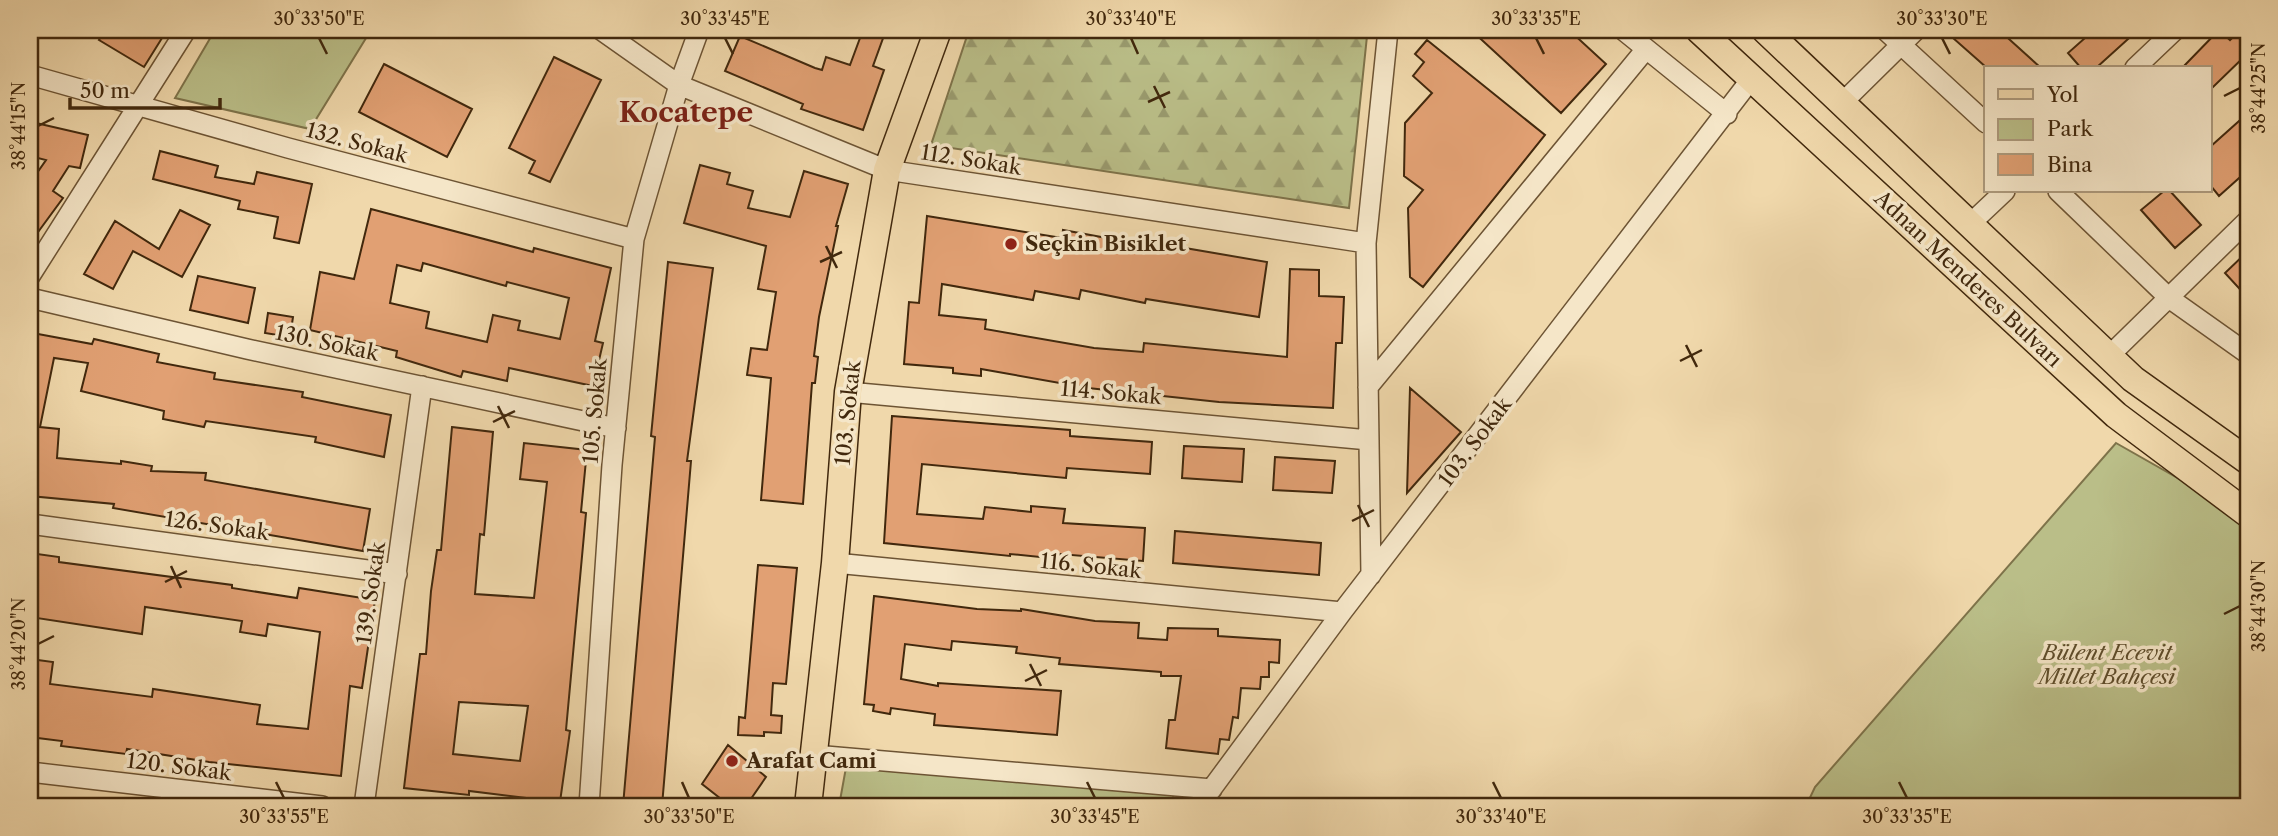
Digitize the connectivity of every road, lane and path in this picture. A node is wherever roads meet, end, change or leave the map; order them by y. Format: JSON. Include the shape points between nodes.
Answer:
{"nodes":[{"id":1,"x":186,"y":30,"type":"edge"},
{"id":2,"x":601,"y":30,"type":"edge"},
{"id":3,"x":699,"y":30,"type":"edge"},
{"id":4,"x":939,"y":30,"type":"edge"},
{"id":5,"x":1388,"y":30,"type":"edge"},
{"id":6,"x":1623,"y":30,"type":"edge"},
{"id":7,"x":1699,"y":30,"type":"edge"},
{"id":8,"x":1765,"y":30,"type":"edge"},
{"id":9,"x":1885,"y":30,"type":"edge"},
{"id":10,"x":1916,"y":30,"type":"edge"},
{"id":11,"x":2175,"y":30,"type":"edge"},
{"id":12,"x":1902,"y":44,"type":"junction"},
{"id":13,"x":1646,"y":49,"type":"junction"},
{"id":14,"x":2137,"y":66,"type":"edge"},
{"id":15,"x":30,"y":75,"type":"edge"},
{"id":16,"x":1752,"y":78,"type":"junction"},
{"id":17,"x":679,"y":85,"type":"junction"},
{"id":18,"x":1842,"y":103,"type":"junction"},
{"id":19,"x":138,"y":106,"type":"junction"},
{"id":20,"x":1727,"y":114,"type":"junction"},
{"id":21,"x":1984,"y":121,"type":"edge"},
{"id":22,"x":887,"y":170,"type":"junction"},
{"id":23,"x":2004,"y":192,"type":"edge"},
{"id":24,"x":2059,"y":192,"type":"edge"},
{"id":25,"x":2248,"y":220,"type":"edge"},
{"id":26,"x":1970,"y":224,"type":"junction"},
{"id":27,"x":634,"y":239,"type":"junction"},
{"id":28,"x":1366,"y":243,"type":"junction"},
{"id":29,"x":30,"y":276,"type":"edge"},
{"id":30,"x":30,"y":298,"type":"edge"},
{"id":31,"x":2169,"y":298,"type":"junction"},
{"id":32,"x":2248,"y":354,"type":"edge"},
{"id":33,"x":2109,"y":356,"type":"junction"},
{"id":34,"x":422,"y":386,"type":"junction"},
{"id":35,"x":1368,"y":387,"type":"junction"},
{"id":36,"x":848,"y":392,"type":"junction"},
{"id":37,"x":615,"y":428,"type":"junction"},
{"id":38,"x":1369,"y":440,"type":"junction"},
{"id":39,"x":2248,"y":461,"type":"edge"},
{"id":40,"x":2248,"y":514,"type":"edge"},
{"id":41,"x":30,"y":523,"type":"edge"},
{"id":42,"x":835,"y":563,"type":"junction"},
{"id":43,"x":397,"y":574,"type":"junction"},
{"id":44,"x":1371,"y":575,"type":"junction"},
{"id":45,"x":1342,"y":612,"type":"junction"},
{"id":46,"x":814,"y":754,"type":"junction"},
{"id":47,"x":30,"y":772,"type":"edge"},
{"id":48,"x":1212,"y":789,"type":"junction"},
{"id":49,"x":322,"y":806,"type":"edge"},
{"id":50,"x":365,"y":806,"type":"edge"},
{"id":51,"x":589,"y":806,"type":"edge"},
{"id":52,"x":808,"y":806,"type":"edge"},
{"id":53,"x":1199,"y":806,"type":"edge"}],
"edges":[{"from":1,"to":19,"type":"street"},
{"from":2,"to":17,"type":"street","name":"112. Sokak"},
{"from":3,"to":17,"type":"street","name":"105. Sokak"},
{"from":4,"to":22,"type":"main road","name":"103. Sokak"},
{"from":5,"to":28,"type":"street"},
{"from":6,"to":13,"type":"street"},
{"from":7,"to":16,"type":"main road","name":"Adnan Menderes Bulvarı"},
{"from":8,"to":18,"type":"main road","name":"Adnan Menderes Bulvarı"},
{"from":9,"to":12,"type":"street"},
{"from":10,"to":12,"type":"street"},
{"from":11,"to":14,"type":"street"},
{"from":12,"to":18,"type":"street"},
{"from":12,"to":21,"type":"street"},
{"from":13,"to":20,"type":"street"},
{"from":13,"to":35,"type":"street"},
{"from":15,"to":19,"type":"street","name":"132. Sokak"},
{"from":16,"to":20,"type":"street","name":"103. Sokak"},
{"from":16,"to":40,"type":"main road","name":"Adnan Menderes Bulvarı","via":[[2116,415]]},
{"from":17,"to":22,"type":"street","name":"112. Sokak"},
{"from":17,"to":27,"type":"street","name":"105. Sokak"},
{"from":18,"to":26,"type":"main road","name":"Adnan Menderes Bulvarı"},
{"from":19,"to":27,"type":"street","name":"132. Sokak"},
{"from":19,"to":29,"type":"street"},
{"from":20,"to":44,"type":"street","name":"103. Sokak"},
{"from":22,"to":28,"type":"street","name":"112. Sokak"},
{"from":22,"to":36,"type":"main road","name":"103. Sokak"},
{"from":23,"to":26,"type":"street"},
{"from":24,"to":31,"type":"street"},
{"from":25,"to":31,"type":"street"},
{"from":26,"to":33,"type":"main road","name":"Adnan Menderes Bulvarı"},
{"from":27,"to":37,"type":"street","name":"105. Sokak"},
{"from":28,"to":35,"type":"street"},
{"from":30,"to":34,"type":"street","name":"130. Sokak"},
{"from":31,"to":32,"type":"street"},
{"from":31,"to":33,"type":"street"},
{"from":33,"to":39,"type":"main road","name":"Adnan Menderes Bulvarı","via":[[2144,387]]},
{"from":34,"to":37,"type":"street","name":"130. Sokak"},
{"from":34,"to":43,"type":"street","name":"139. Sokak"},
{"from":35,"to":38,"type":"street"},
{"from":36,"to":38,"type":"street","name":"114. Sokak"},
{"from":36,"to":42,"type":"main road","name":"103. Sokak"},
{"from":37,"to":51,"type":"street","name":"105. Sokak"},
{"from":38,"to":44,"type":"street"},
{"from":41,"to":43,"type":"street","name":"126. Sokak"},
{"from":42,"to":45,"type":"street","name":"116. Sokak"},
{"from":42,"to":46,"type":"main road","name":"103. Sokak"},
{"from":43,"to":50,"type":"street","name":"139. Sokak"},
{"from":44,"to":45,"type":"street","name":"103. Sokak"},
{"from":45,"to":48,"type":"street","name":"103. Sokak"},
{"from":46,"to":48,"type":"street"},
{"from":46,"to":52,"type":"main road","name":"103. Sokak"},
{"from":47,"to":49,"type":"street","name":"120. Sokak"},
{"from":48,"to":53,"type":"street","name":"103. Sokak"}]}
